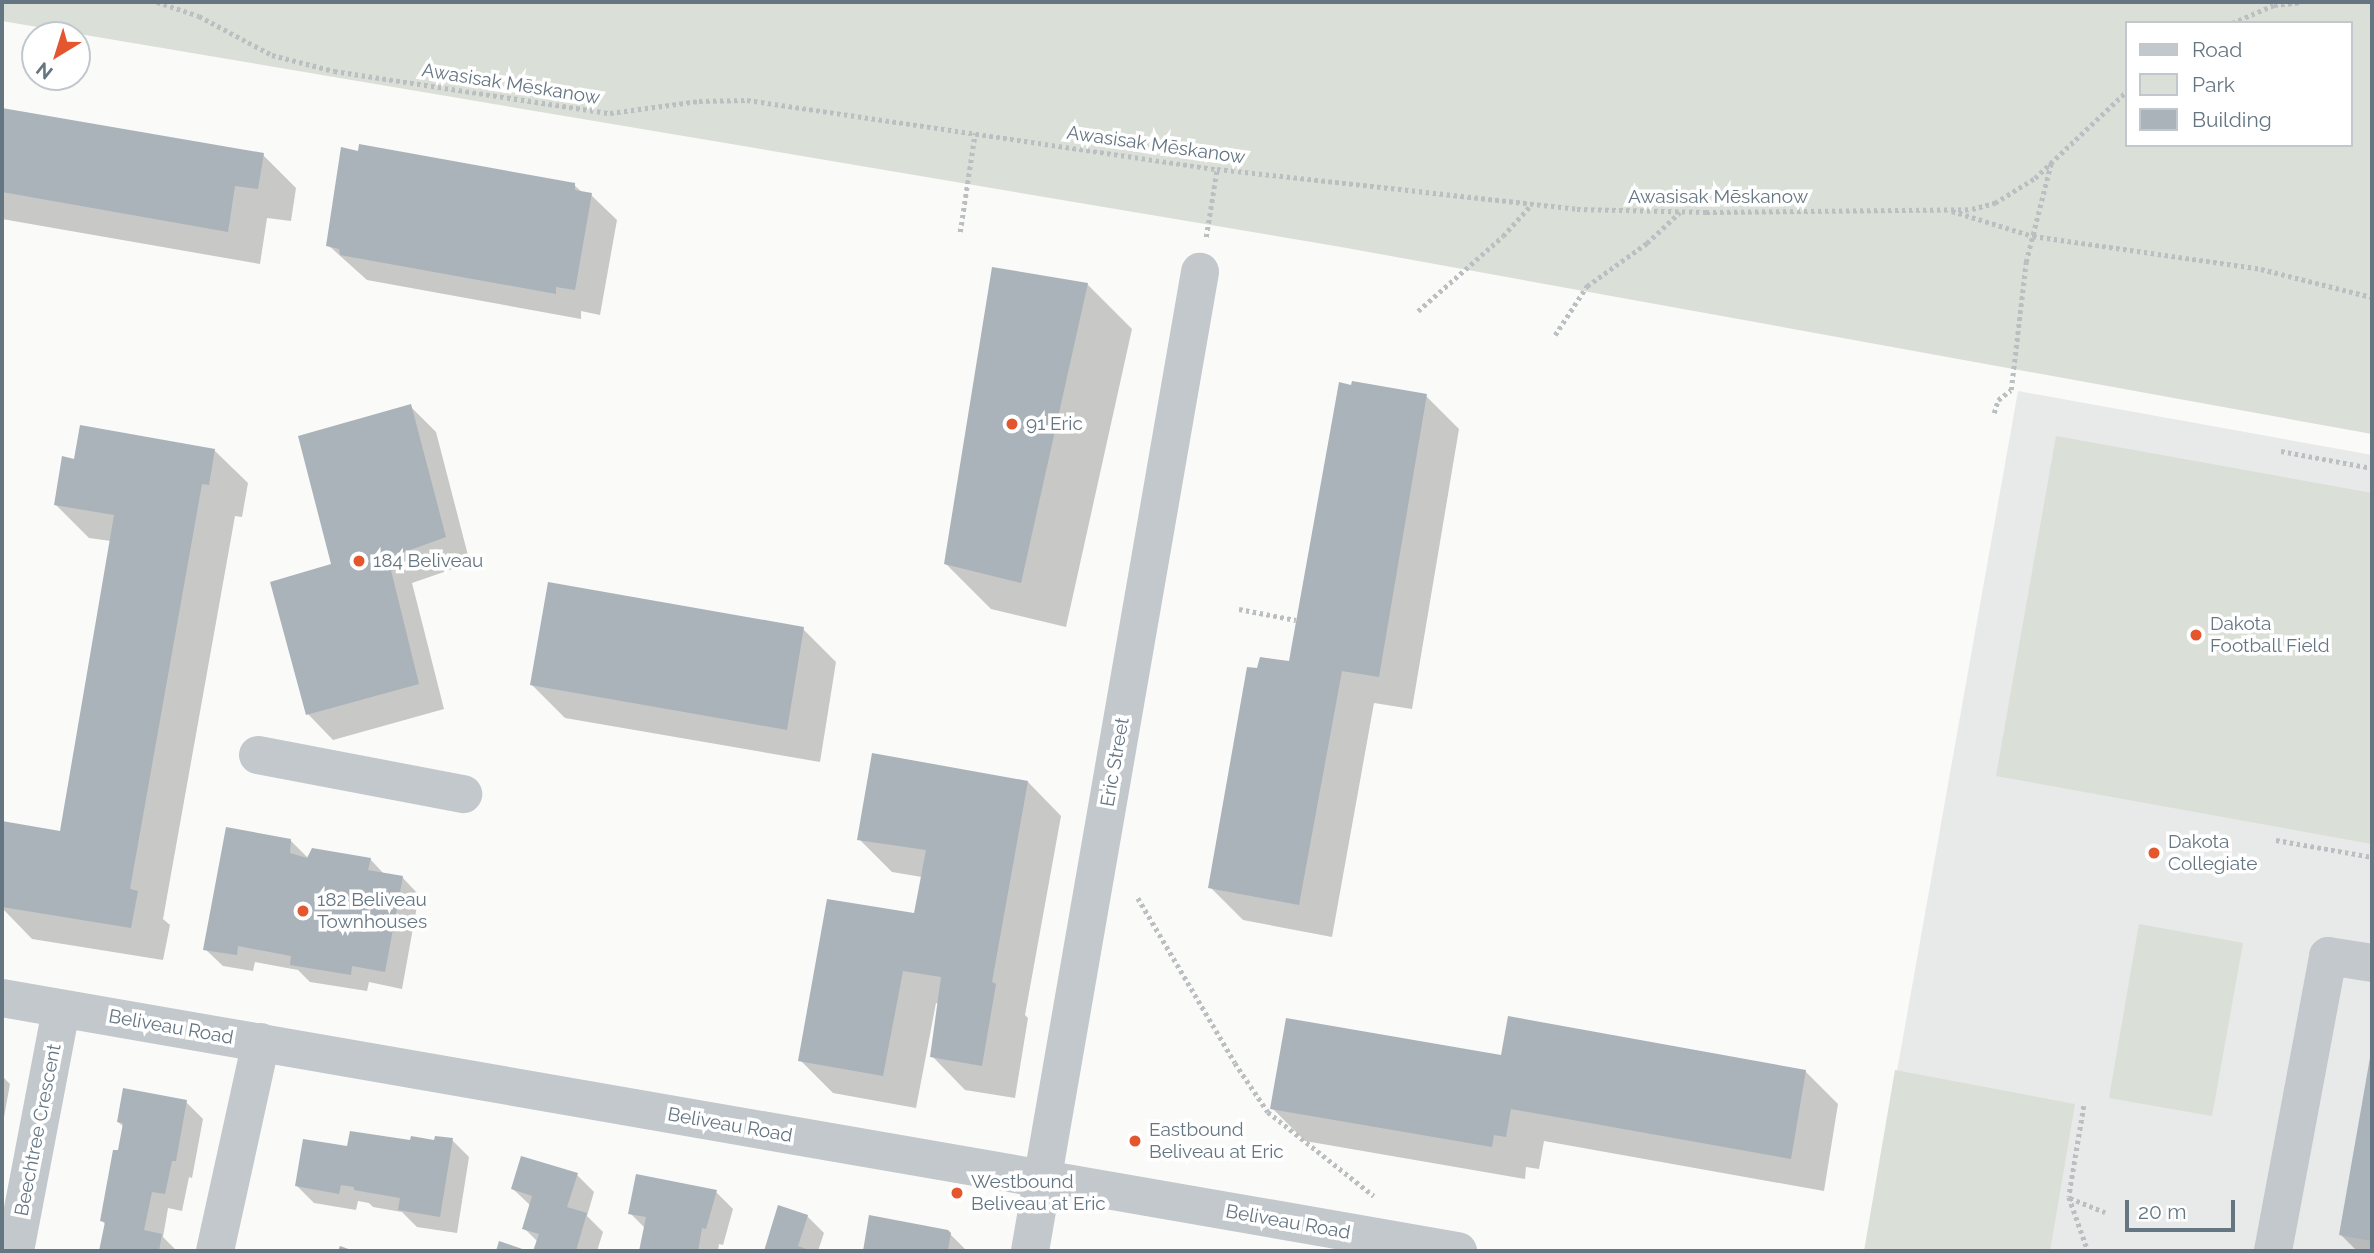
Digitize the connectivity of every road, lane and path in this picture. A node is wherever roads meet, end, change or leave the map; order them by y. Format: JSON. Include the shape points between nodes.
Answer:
{"nodes":[{"id":1,"x":157,"y":2,"type":"edge"},
{"id":2,"x":2301,"y":2,"type":"edge"},
{"id":3,"x":2237,"y":21,"type":"edge"},
{"id":4,"x":2126,"y":92,"type":"edge"},
{"id":5,"x":975,"y":133,"type":"junction"},
{"id":6,"x":2052,"y":162,"type":"junction"},
{"id":7,"x":1217,"y":169,"type":"junction"},
{"id":8,"x":1532,"y":204,"type":"junction"},
{"id":9,"x":1948,"y":209,"type":"junction"},
{"id":10,"x":1681,"y":212,"type":"junction"},
{"id":11,"x":960,"y":232,"type":"dead end"},
{"id":12,"x":2033,"y":236,"type":"junction"},
{"id":13,"x":1200,"y":272,"type":"joint"},
{"id":14,"x":2372,"y":297,"type":"edge"},
{"id":15,"x":1418,"y":311,"type":"dead end"},
{"id":16,"x":1555,"y":335,"type":"dead end"},
{"id":17,"x":1994,"y":413,"type":"dead end"},
{"id":18,"x":2281,"y":451,"type":"dead end"},
{"id":19,"x":2372,"y":468,"type":"edge"},
{"id":20,"x":1240,"y":609,"type":"dead end"},
{"id":21,"x":1296,"y":620,"type":"dead end"},
{"id":22,"x":258,"y":755,"type":"dead end"},
{"id":23,"x":463,"y":794,"type":"dead end"},
{"id":24,"x":2276,"y":840,"type":"dead end"},
{"id":25,"x":2372,"y":857,"type":"edge"},
{"id":26,"x":1138,"y":898,"type":"dead end"},
{"id":27,"x":2372,"y":963,"type":"edge"},
{"id":28,"x":2,"y":998,"type":"edge"},
{"id":29,"x":61,"y":1009,"type":"junction"},
{"id":30,"x":261,"y":1042,"type":"junction"},
{"id":31,"x":2084,"y":1106,"type":"dead end"},
{"id":32,"x":1042,"y":1180,"type":"junction"},
{"id":33,"x":1374,"y":1196,"type":"dead end"},
{"id":34,"x":2069,"y":1197,"type":"junction"},
{"id":35,"x":2105,"y":1212,"type":"dead end"},
{"id":36,"x":15,"y":1251,"type":"edge"},
{"id":37,"x":215,"y":1251,"type":"edge"},
{"id":38,"x":1030,"y":1251,"type":"edge"},
{"id":39,"x":1458,"y":1251,"type":"edge"},
{"id":40,"x":2088,"y":1251,"type":"edge"},
{"id":41,"x":2273,"y":1251,"type":"edge"}],
"edges":[{"from":1,"to":5,"type":"path","name":"Awasisak Mēskanow","via":[[199,16],[272,55],[334,71],[610,113],[699,101],[747,100]]},
{"from":2,"to":3,"type":"path","via":[[2274,5]]},
{"from":4,"to":6,"type":"path","name":"Awasisak Mēskanow"},
{"from":5,"to":7,"type":"path","name":"Awasisak Mēskanow"},
{"from":5,"to":11,"type":"path"},
{"from":6,"to":9,"type":"path","name":"Awasisak Mēskanow","via":[[1995,203]]},
{"from":6,"to":12,"type":"path"},
{"from":7,"to":8,"type":"path","name":"Awasisak Mēskanow"},
{"from":7,"to":13,"type":"path"},
{"from":8,"to":10,"type":"path","name":"Awasisak Mēskanow"},
{"from":8,"to":15,"type":"path"},
{"from":9,"to":10,"type":"path","name":"Awasisak Mēskanow"},
{"from":9,"to":12,"type":"path"},
{"from":10,"to":16,"type":"path","via":[[1587,286]]},
{"from":12,"to":14,"type":"path","via":[[2261,269]]},
{"from":12,"to":17,"type":"path","via":[[2017,318],[2011,390],[1998,400]]},
{"from":13,"to":32,"type":"street","name":"Eric Street"},
{"from":18,"to":19,"type":"path"},
{"from":20,"to":21,"type":"path"},
{"from":22,"to":23,"type":"street"},
{"from":24,"to":25,"type":"path"},
{"from":26,"to":33,"type":"path","via":[[1268,1112]]},
{"from":27,"to":41,"type":"street","via":[[2328,956]]},
{"from":28,"to":29,"type":"street","name":"Beliveau Road"},
{"from":29,"to":30,"type":"street","name":"Beliveau Road"},
{"from":29,"to":36,"type":"street","name":"Beechtree Crescent"},
{"from":30,"to":32,"type":"street","name":"Beliveau Road"},
{"from":30,"to":37,"type":"street"},
{"from":31,"to":34,"type":"path"},
{"from":32,"to":38,"type":"street","name":"Eric Street"},
{"from":32,"to":39,"type":"street","name":"Beliveau Road"},
{"from":34,"to":35,"type":"path"},
{"from":34,"to":40,"type":"path"}]}
